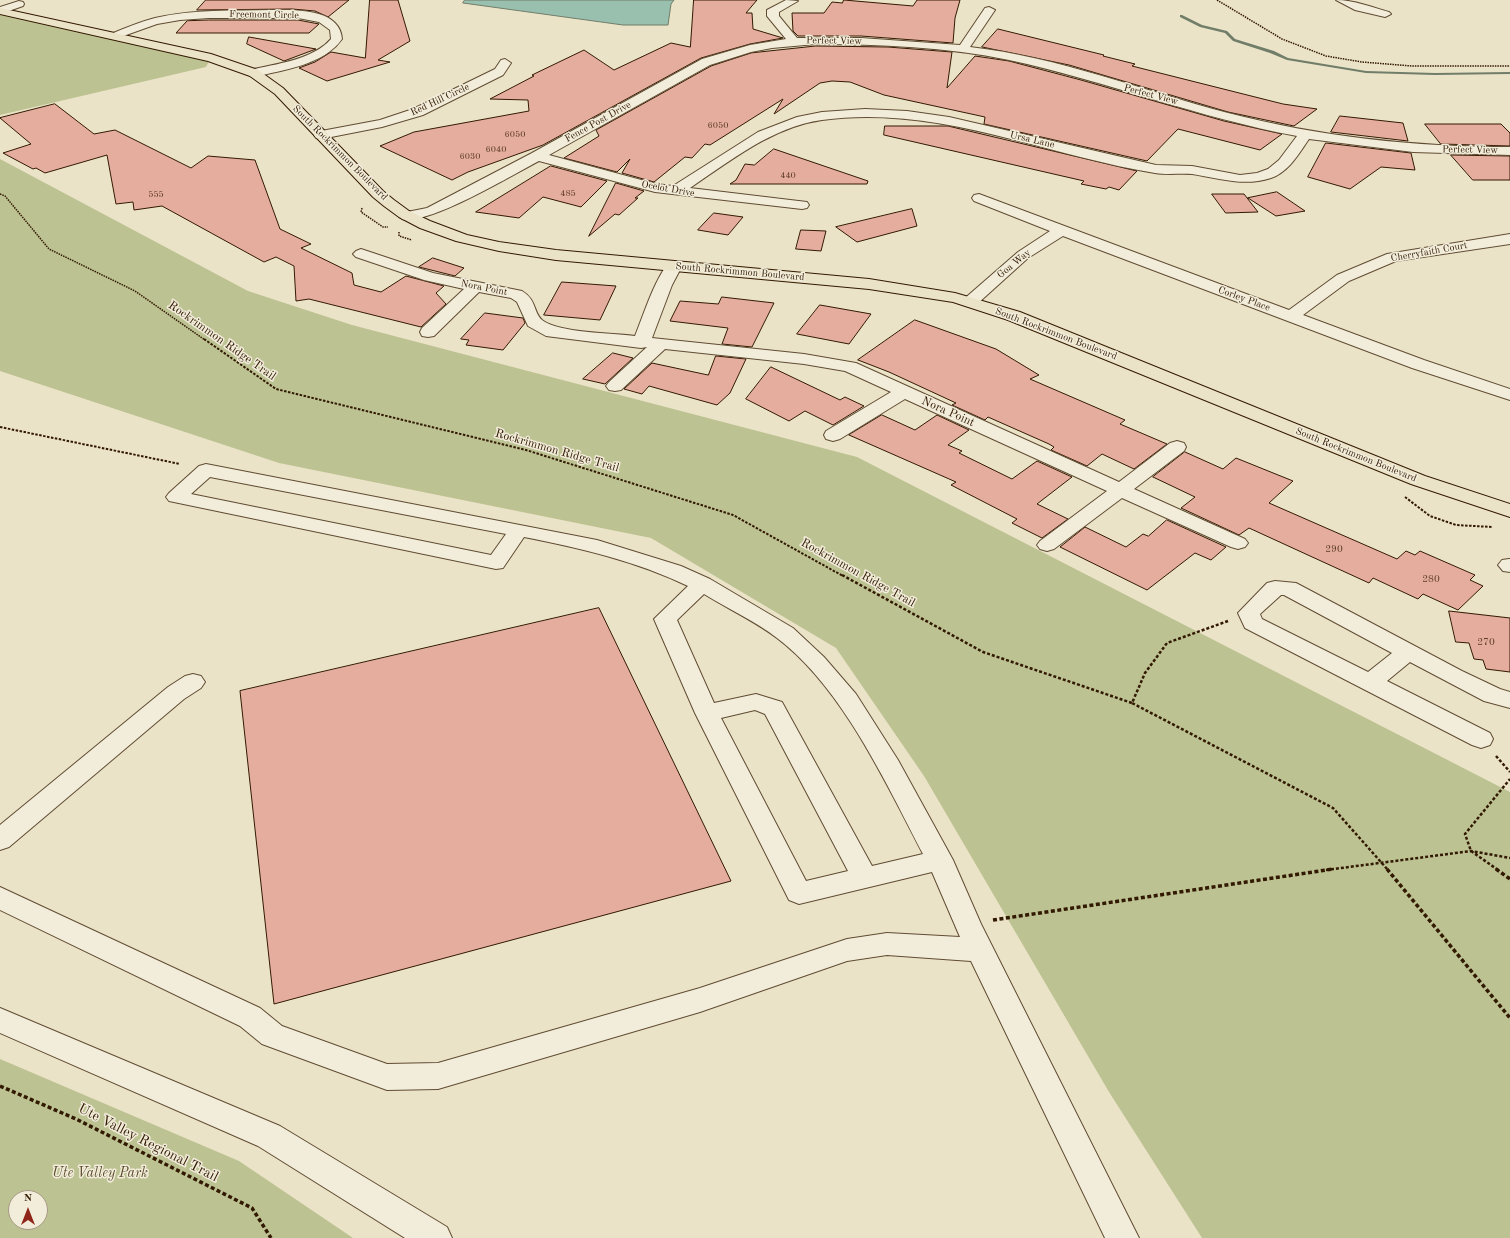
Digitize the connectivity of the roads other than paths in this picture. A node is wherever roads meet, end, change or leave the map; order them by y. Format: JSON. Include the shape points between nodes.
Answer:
{"nodes":[{"id":1,"x":1341,"y":0,"type":"edge"},
{"id":2,"x":793,"y":1,"type":"dead end"},
{"id":3,"x":19,"y":4,"type":"dead end"},
{"id":4,"x":990,"y":10,"type":"dead end"},
{"id":5,"x":0,"y":11,"type":"edge"},
{"id":6,"x":1384,"y":14,"type":"dead end"},
{"id":7,"x":116,"y":36,"type":"junction"},
{"id":8,"x":793,"y":41,"type":"junction"},
{"id":9,"x":963,"y":49,"type":"junction"},
{"id":10,"x":505,"y":63,"type":"dead end"},
{"id":11,"x":254,"y":73,"type":"junction"},
{"id":12,"x":1306,"y":134,"type":"junction"},
{"id":13,"x":320,"y":135,"type":"junction"},
{"id":14,"x":1510,"y":150,"type":"edge"},
{"id":15,"x":537,"y":156,"type":"junction"},
{"id":16,"x":675,"y":191,"type":"junction"},
{"id":17,"x":979,"y":198,"type":"dead end"},
{"id":18,"x":802,"y":205,"type":"dead end"},
{"id":19,"x":408,"y":216,"type":"junction"},
{"id":20,"x":1061,"y":230,"type":"junction"},
{"id":21,"x":1510,"y":239,"type":"edge"},
{"id":22,"x":361,"y":254,"type":"dead end"},
{"id":23,"x":674,"y":266,"type":"junction"},
{"id":24,"x":475,"y":287,"type":"junction"},
{"id":25,"x":970,"y":302,"type":"junction"},
{"id":26,"x":1291,"y":316,"type":"junction"},
{"id":27,"x":428,"y":332,"type":"dead end"},
{"id":28,"x":640,"y":343,"type":"junction"},
{"id":29,"x":660,"y":345,"type":"junction"},
{"id":30,"x":615,"y":386,"type":"dead end"},
{"id":31,"x":904,"y":392,"type":"junction"},
{"id":32,"x":1510,"y":395,"type":"edge"},
{"id":33,"x":833,"y":435,"type":"dead end"},
{"id":34,"x":1177,"y":447,"type":"dead end"},
{"id":35,"x":1119,"y":489,"type":"junction"},
{"id":36,"x":1510,"y":511,"type":"edge"},
{"id":37,"x":519,"y":530,"type":"junction"},
{"id":38,"x":1238,"y":543,"type":"dead end"},
{"id":39,"x":1047,"y":545,"type":"dead end"},
{"id":40,"x":702,"y":584,"type":"junction"},
{"id":41,"x":1409,"y":652,"type":"junction"},
{"id":42,"x":193,"y":682,"type":"dead end"},
{"id":43,"x":1371,"y":682,"type":"junction"},
{"id":44,"x":1510,"y":700,"type":"edge"},
{"id":45,"x":707,"y":713,"type":"junction"},
{"id":46,"x":1481,"y":739,"type":"dead end"},
{"id":47,"x":0,"y":840,"type":"edge"},
{"id":48,"x":940,"y":860,"type":"junction"},
{"id":49,"x":865,"y":877,"type":"junction"},
{"id":50,"x":0,"y":898,"type":"edge"},
{"id":51,"x":980,"y":950,"type":"junction"},
{"id":52,"x":0,"y":1020,"type":"edge"},
{"id":53,"x":435,"y":1238,"type":"edge"},
{"id":54,"x":1122,"y":1238,"type":"edge"}],
"edges":[{"from":1,"to":6,"type":"street","via":[[1359,8]]},
{"from":2,"to":8,"type":"street","via":[[773,10],[772,16]]},
{"from":3,"to":5,"type":"street"},
{"from":4,"to":9,"type":"street"},
{"from":5,"to":7,"type":"main road","name":"South Rockrimmon Boulevard"},
{"from":7,"to":11,"type":"main road","name":"South Rockrimmon Boulevard","via":[[211,58]]},
{"from":7,"to":11,"type":"street","name":"Freemont Circle","via":[[162,20],[193,15],[276,13],[324,17],[336,29],[335,42],[329,48],[305,60]]},
{"from":8,"to":9,"type":"street","name":"Perfect View","via":[[847,40]]},
{"from":8,"to":15,"type":"street","name":"Fence Post Drive","via":[[741,50],[706,62]]},
{"from":9,"to":12,"type":"street","name":"Perfect View","via":[[1023,60],[1251,122]]},
{"from":10,"to":13,"type":"street","name":"Red Hill Circle","via":[[499,72],[418,112],[382,123]]},
{"from":11,"to":13,"type":"main road","name":"South Rockrimmon Boulevard","via":[[279,91]]},
{"from":12,"to":14,"type":"street","name":"Perfect View","via":[[1413,148]]},
{"from":12,"to":16,"type":"street","name":"Ursa Lane","via":[[1280,169],[1253,179],[1224,178],[1196,170],[1158,169],[935,118],[840,108],[768,131]]},
{"from":13,"to":19,"type":"main road","name":"South Rockrimmon Boulevard","via":[[378,194]]},
{"from":15,"to":16,"type":"street","name":"Ocelot Drive"},
{"from":15,"to":19,"type":"street","name":"Fence Post Drive","via":[[431,211]]},
{"from":16,"to":18,"type":"street","name":"Ocelot Drive"},
{"from":17,"to":20,"type":"street","name":"Corley Place"},
{"from":19,"to":23,"type":"main road","name":"South Rockrimmon Boulevard","via":[[460,237],[520,251]]},
{"from":20,"to":25,"type":"street","name":"Goa Way","via":[[1023,255]]},
{"from":20,"to":26,"type":"street","name":"Corley Place"},
{"from":21,"to":26,"type":"street","name":"Cherryfaith Court","via":[[1392,257],[1343,278]]},
{"from":22,"to":24,"type":"street","name":"Nora Point","via":[[430,277]]},
{"from":23,"to":25,"type":"main road","name":"South Rockrimmon Boulevard","via":[[869,284]]},
{"from":23,"to":28,"type":"street"},
{"from":24,"to":27,"type":"street"},
{"from":24,"to":28,"type":"street","name":"Nora Point","via":[[516,294],[524,299],[534,322],[552,332]]},
{"from":25,"to":36,"type":"main road","name":"South Rockrimmon Boulevard","via":[[1014,316],[1418,480]]},
{"from":26,"to":32,"type":"street","name":"Corley Place","via":[[1418,364]]},
{"from":28,"to":29,"type":"street","name":"Nora Point"},
{"from":29,"to":30,"type":"street"},
{"from":29,"to":31,"type":"street","name":"Nora Point","via":[[826,362],[850,367]]},
{"from":31,"to":33,"type":"street"},
{"from":31,"to":35,"type":"street","name":"Nora Point"},
{"from":34,"to":35,"type":"street"},
{"from":35,"to":38,"type":"street","name":"Nora Point"},
{"from":35,"to":39,"type":"street"},
{"from":37,"to":37,"type":"street","via":[[206,470],[176,497],[496,563]]},
{"from":37,"to":40,"type":"street","via":[[590,544],[674,571]]},
{"from":40,"to":45,"type":"street","via":[[665,619]]},
{"from":40,"to":48,"type":"street","via":[[785,633],[816,662],[848,700],[886,760]]},
{"from":41,"to":43,"type":"street"},
{"from":41,"to":43,"type":"street","via":[[1288,588],[1275,588],[1248,613],[1253,623]]},
{"from":41,"to":44,"type":"street","via":[[1492,695]]},
{"from":42,"to":47,"type":"street"},
{"from":43,"to":46,"type":"street"},
{"from":45,"to":49,"type":"street","via":[[756,702],[774,708]]},
{"from":45,"to":49,"type":"street","via":[[799,893]]},
{"from":48,"to":49,"type":"street"},
{"from":48,"to":51,"type":"street"},
{"from":50,"to":51,"type":"street","via":[[250,1017],[272,1035],[387,1077],[438,1076],[700,1000],[847,950],[886,944]]},
{"from":51,"to":54,"type":"street"},
{"from":52,"to":53,"type":"street","via":[[269,1136]]}]}
